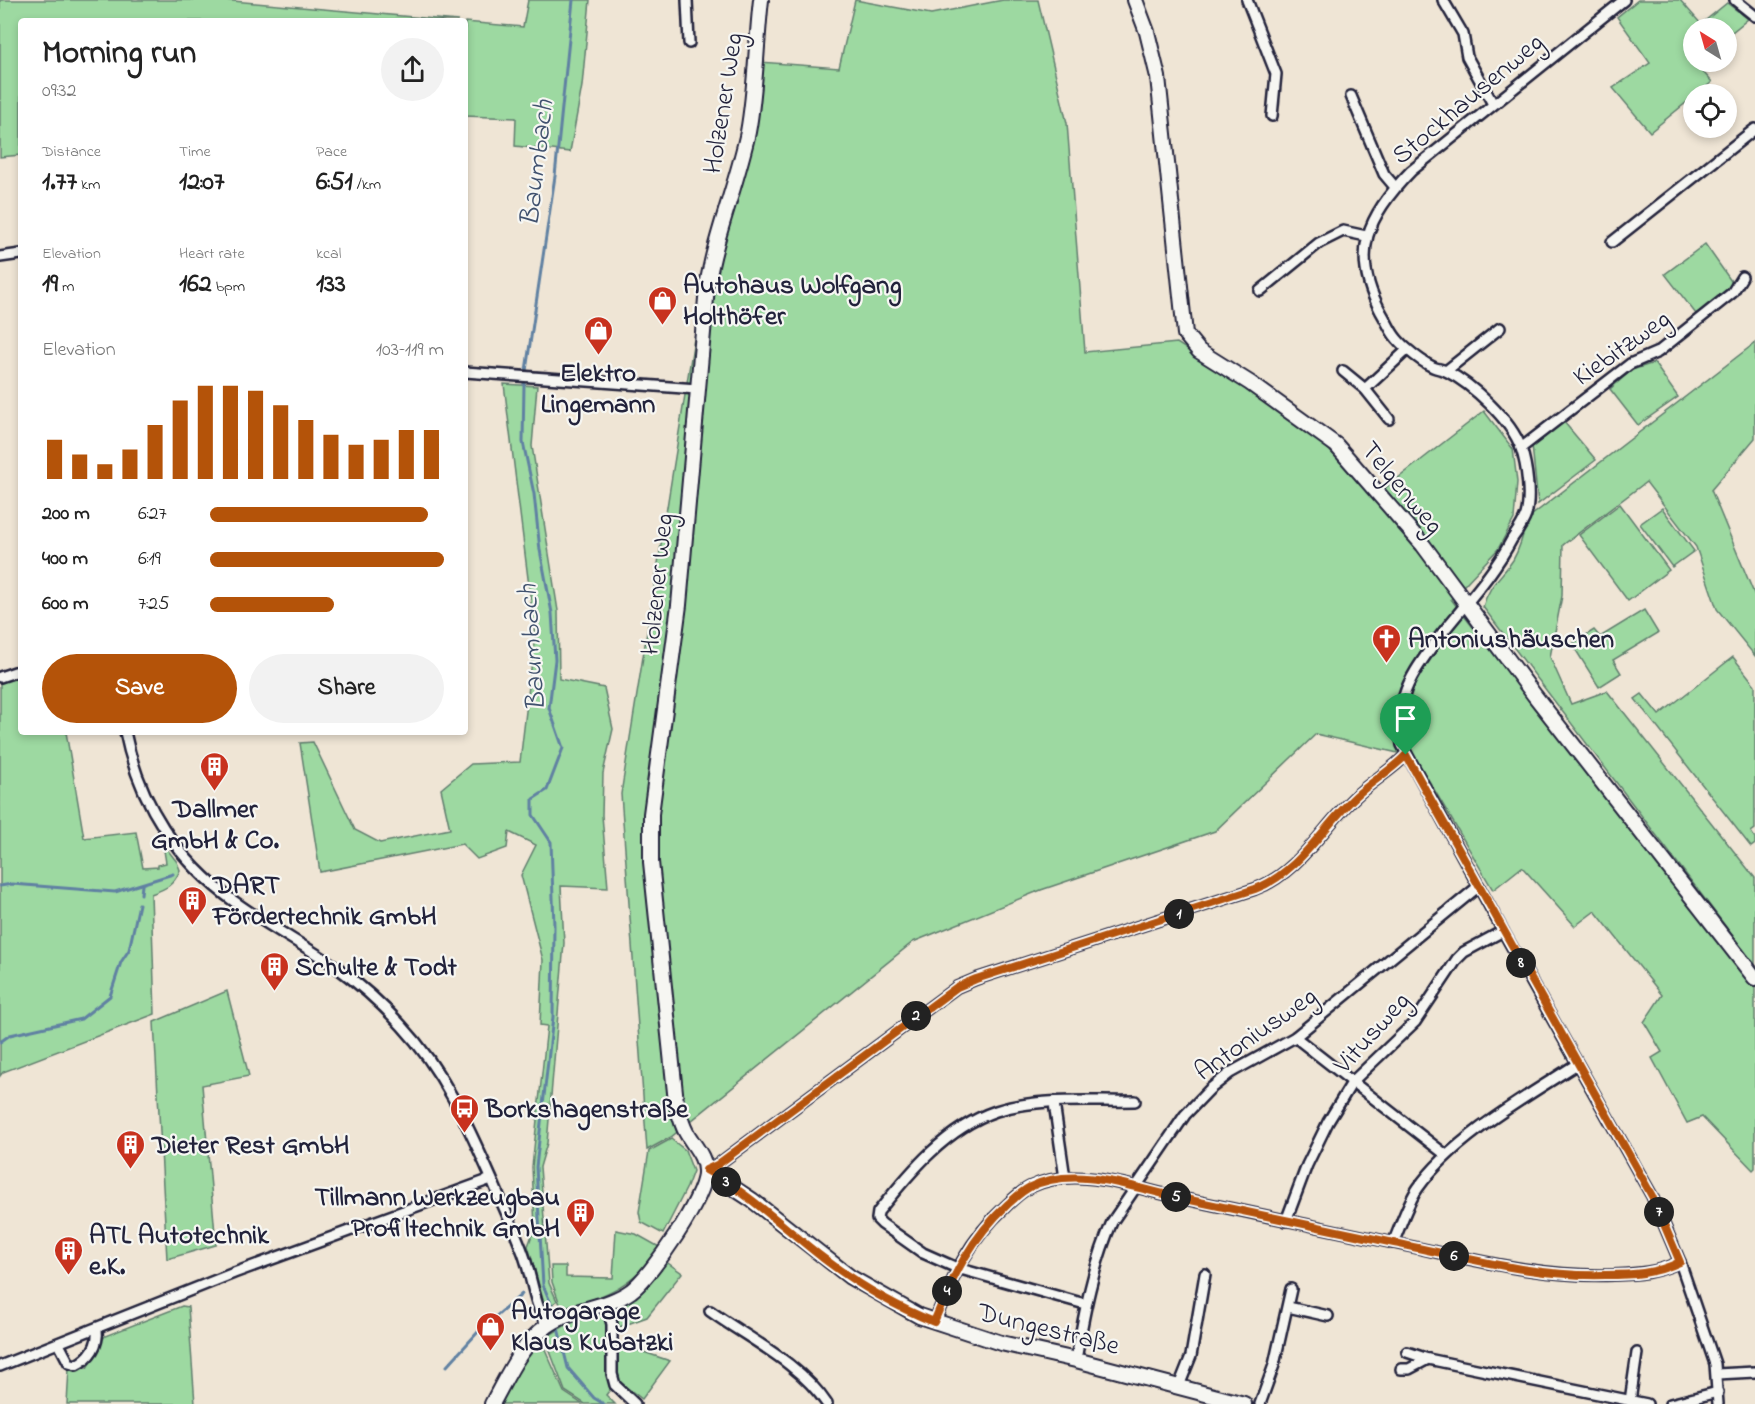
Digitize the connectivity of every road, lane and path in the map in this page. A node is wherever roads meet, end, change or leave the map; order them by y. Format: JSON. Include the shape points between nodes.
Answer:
{"nodes":[{"id":1,"x":687,"y":0,"type":"edge"},
{"id":2,"x":761,"y":0,"type":"edge"},
{"id":3,"x":1135,"y":0,"type":"edge"},
{"id":4,"x":1246,"y":0,"type":"edge"},
{"id":5,"x":1443,"y":0,"type":"edge"},
{"id":6,"x":1624,"y":0,"type":"edge"},
{"id":7,"x":1735,"y":0,"type":"edge"},
{"id":8,"x":1755,"y":16,"type":"edge"},
{"id":9,"x":689,"y":43,"type":"dead end"},
{"id":10,"x":1351,"y":96,"type":"dead end"},
{"id":11,"x":1493,"y":104,"type":"junction"},
{"id":12,"x":1272,"y":116,"type":"dead end"},
{"id":13,"x":1755,"y":129,"type":"edge"},
{"id":14,"x":1395,"y":188,"type":"junction"},
{"id":15,"x":1366,"y":236,"type":"junction"},
{"id":16,"x":1612,"y":242,"type":"dead end"},
{"id":17,"x":18,"y":254,"type":"edge"},
{"id":18,"x":0,"y":257,"type":"edge"},
{"id":19,"x":1742,"y":277,"type":"dead end"},
{"id":20,"x":1260,"y":291,"type":"dead end"},
{"id":21,"x":1500,"y":328,"type":"dead end"},
{"id":22,"x":1407,"y":350,"type":"junction"},
{"id":23,"x":1343,"y":371,"type":"dead end"},
{"id":24,"x":1446,"y":371,"type":"junction"},
{"id":25,"x":468,"y":372,"type":"edge"},
{"id":26,"x":698,"y":389,"type":"junction"},
{"id":27,"x":1365,"y":389,"type":"junction"},
{"id":28,"x":1389,"y":419,"type":"dead end"},
{"id":29,"x":1521,"y":448,"type":"junction"},
{"id":30,"x":1466,"y":604,"type":"junction"},
{"id":31,"x":18,"y":671,"type":"edge"},
{"id":32,"x":0,"y":677,"type":"edge"},
{"id":33,"x":126,"y":735,"type":"edge"},
{"id":34,"x":1406,"y":755,"type":"junction"},
{"id":35,"x":1479,"y":886,"type":"junction"},
{"id":36,"x":1503,"y":931,"type":"junction"},
{"id":37,"x":1755,"y":978,"type":"edge"},
{"id":38,"x":1295,"y":1037,"type":"junction"},
{"id":39,"x":1577,"y":1064,"type":"junction"},
{"id":40,"x":1353,"y":1081,"type":"junction"},
{"id":41,"x":1135,"y":1101,"type":"dead end"},
{"id":42,"x":1054,"y":1102,"type":"junction"},
{"id":43,"x":1446,"y":1155,"type":"junction"},
{"id":44,"x":706,"y":1170,"type":"junction"},
{"id":45,"x":1065,"y":1178,"type":"junction"},
{"id":46,"x":491,"y":1179,"type":"junction"},
{"id":47,"x":1135,"y":1186,"type":"junction"},
{"id":48,"x":1286,"y":1221,"type":"junction"},
{"id":49,"x":1393,"y":1243,"type":"junction"},
{"id":50,"x":1680,"y":1262,"type":"junction"},
{"id":51,"x":957,"y":1268,"type":"junction"},
{"id":52,"x":1205,"y":1274,"type":"dead end"},
{"id":53,"x":1291,"y":1289,"type":"dead end"},
{"id":54,"x":606,"y":1303,"type":"junction"},
{"id":55,"x":1085,"y":1304,"type":"junction"},
{"id":56,"x":1287,"y":1307,"type":"junction"},
{"id":57,"x":710,"y":1311,"type":"dead end"},
{"id":58,"x":1329,"y":1316,"type":"dead end"},
{"id":59,"x":934,"y":1322,"type":"junction"},
{"id":60,"x":547,"y":1326,"type":"junction"},
{"id":61,"x":97,"y":1329,"type":"junction"},
{"id":62,"x":59,"y":1344,"type":"junction"},
{"id":63,"x":1407,"y":1352,"type":"dead end"},
{"id":64,"x":1637,"y":1353,"type":"dead end"},
{"id":65,"x":1428,"y":1359,"type":"junction"},
{"id":66,"x":1076,"y":1360,"type":"junction"},
{"id":67,"x":0,"y":1366,"type":"edge"},
{"id":68,"x":1401,"y":1369,"type":"dead end"},
{"id":69,"x":1755,"y":1372,"type":"edge"},
{"id":70,"x":1717,"y":1374,"type":"junction"},
{"id":71,"x":1179,"y":1386,"type":"junction"},
{"id":72,"x":1718,"y":1392,"type":"junction"},
{"id":73,"x":1630,"y":1401,"type":"junction"},
{"id":74,"x":492,"y":1404,"type":"edge"},
{"id":75,"x":635,"y":1404,"type":"edge"},
{"id":76,"x":827,"y":1404,"type":"edge"},
{"id":77,"x":1244,"y":1404,"type":"edge"},
{"id":78,"x":1260,"y":1404,"type":"edge"},
{"id":79,"x":1647,"y":1404,"type":"edge"},
{"id":80,"x":1670,"y":1404,"type":"edge"},
{"id":81,"x":1718,"y":1404,"type":"edge"}],
"edges":[{"from":1,"to":9,"type":"street","name":"Holzener Weg"},
{"from":2,"to":26,"type":"main road","name":"Holzener Weg","via":[[748,130],[710,271]]},
{"from":3,"to":30,"type":"main road","name":"Telgenweg","via":[[1158,76],[1185,334],[1199,351],[1336,445],[1423,545]]},
{"from":4,"to":12,"type":"street","via":[[1276,74]]},
{"from":5,"to":11,"type":"street","via":[[1463,34],[1467,57]]},
{"from":6,"to":11,"type":"street","name":"Stockhausenweg"},
{"from":7,"to":8,"type":"street"},
{"from":10,"to":14,"type":"street","name":"Stockhausenweg","via":[[1384,174]]},
{"from":11,"to":14,"type":"street","name":"Stockhausenweg"},
{"from":13,"to":16,"type":"street"},
{"from":14,"to":15,"type":"street","name":"Stockhausenweg","via":[[1374,216]]},
{"from":15,"to":20,"type":"street","via":[[1343,231],[1319,243]]},
{"from":15,"to":22,"type":"street","name":"Stockhausenweg","via":[[1373,296],[1389,331]]},
{"from":17,"to":18,"type":"street"},
{"from":19,"to":29,"type":"street","name":"Kiebitzweg","via":[[1732,294],[1658,352],[1630,364]]},
{"from":21,"to":24,"type":"street"},
{"from":22,"to":24,"type":"street","name":"Stockhausenweg","via":[[1434,368]]},
{"from":22,"to":27,"type":"street"},
{"from":23,"to":27,"type":"street"},
{"from":24,"to":29,"type":"street","name":"Stockhausenweg","via":[[1498,412]]},
{"from":25,"to":26,"type":"street"},
{"from":26,"to":44,"type":"main road","name":"Holzener Weg","via":[[680,605],[653,790],[650,841],[676,1102],[685,1131]]},
{"from":27,"to":28,"type":"street"},
{"from":29,"to":30,"type":"street","name":"Stockhausenweg","via":[[1528,484],[1526,515],[1497,565]]},
{"from":30,"to":34,"type":"street","name":"Stockhausenweg","via":[[1418,667],[1405,693],[1400,733]]},
{"from":30,"to":37,"type":"main road","name":"Telgenweg"},
{"from":31,"to":32,"type":"street"},
{"from":33,"to":46,"type":"street","via":[[136,776],[155,816],[176,846],[224,894],[336,967],[402,1026],[454,1099]]},
{"from":34,"to":35,"type":"street","name":"Stockhausenweg"},
{"from":34,"to":44,"type":"street","via":[[1354,798],[1276,879],[957,987]]},
{"from":35,"to":36,"type":"street","name":"Stockhausenweg"},
{"from":35,"to":38,"type":"street","name":"Antoniusweg"},
{"from":36,"to":39,"type":"street","name":"Stockhausenweg"},
{"from":36,"to":40,"type":"street","name":"Vitusweg","via":[[1457,959],[1415,1022]]},
{"from":38,"to":40,"type":"street"},
{"from":38,"to":47,"type":"street","name":"Antoniusweg","via":[[1230,1073],[1210,1089],[1185,1115]]},
{"from":39,"to":43,"type":"street"},
{"from":39,"to":50,"type":"street","name":"Stockhausenweg","via":[[1652,1196]]},
{"from":40,"to":43,"type":"street"},
{"from":40,"to":48,"type":"street","name":"Vitusweg","via":[[1328,1122]]},
{"from":41,"to":42,"type":"street"},
{"from":42,"to":45,"type":"street"},
{"from":42,"to":51,"type":"street","via":[[996,1111],[948,1138],[925,1157],[878,1212],[878,1219],[890,1230],[923,1253]]},
{"from":43,"to":49,"type":"street","via":[[1417,1189]]},
{"from":44,"to":54,"type":"main road","via":[[698,1195],[654,1267],[631,1291]]},
{"from":44,"to":59,"type":"main road","name":"Dungestraße","via":[[752,1200],[850,1277]]},
{"from":45,"to":47,"type":"street"},
{"from":45,"to":51,"type":"street","via":[[1041,1183],[1017,1196],[988,1223]]},
{"from":46,"to":60,"type":"street","via":[[524,1256]]},
{"from":46,"to":61,"type":"street","via":[[234,1273]]},
{"from":47,"to":48,"type":"street"},
{"from":47,"to":55,"type":"street","name":"Antoniusweg","via":[[1105,1238]]},
{"from":48,"to":49,"type":"street"},
{"from":49,"to":50,"type":"street","via":[[1521,1270],[1567,1275],[1650,1273]]},
{"from":50,"to":70,"type":"street","name":"Stockhausenweg"},
{"from":51,"to":55,"type":"street"},
{"from":51,"to":59,"type":"street"},
{"from":52,"to":71,"type":"street","via":[[1194,1345]]},
{"from":53,"to":56,"type":"street"},
{"from":54,"to":60,"type":"main road"},
{"from":54,"to":75,"type":"street","via":[[612,1324],[615,1385]]},
{"from":55,"to":66,"type":"street","name":"Antoniusweg"},
{"from":56,"to":58,"type":"street"},
{"from":56,"to":78,"type":"street","via":[[1274,1365]]},
{"from":57,"to":76,"type":"street","via":[[796,1371]]},
{"from":59,"to":66,"type":"main road","name":"Dungestraße"},
{"from":60,"to":74,"type":"main road","via":[[526,1346]]},
{"from":61,"to":62,"type":"street"},
{"from":61,"to":62,"type":"street","via":[[95,1346],[76,1365],[69,1363]]},
{"from":62,"to":67,"type":"street"},
{"from":63,"to":65,"type":"street"},
{"from":64,"to":73,"type":"street"},
{"from":65,"to":68,"type":"street"},
{"from":65,"to":73,"type":"street"},
{"from":66,"to":71,"type":"main road","name":"Dungestraße"},
{"from":69,"to":70,"type":"street"},
{"from":70,"to":72,"type":"street","name":"Stockhausenweg"},
{"from":71,"to":77,"type":"main road","name":"Dungestraße"},
{"from":72,"to":80,"type":"street"},
{"from":72,"to":81,"type":"street","name":"Stockhausenweg"},
{"from":73,"to":79,"type":"street"}]}
